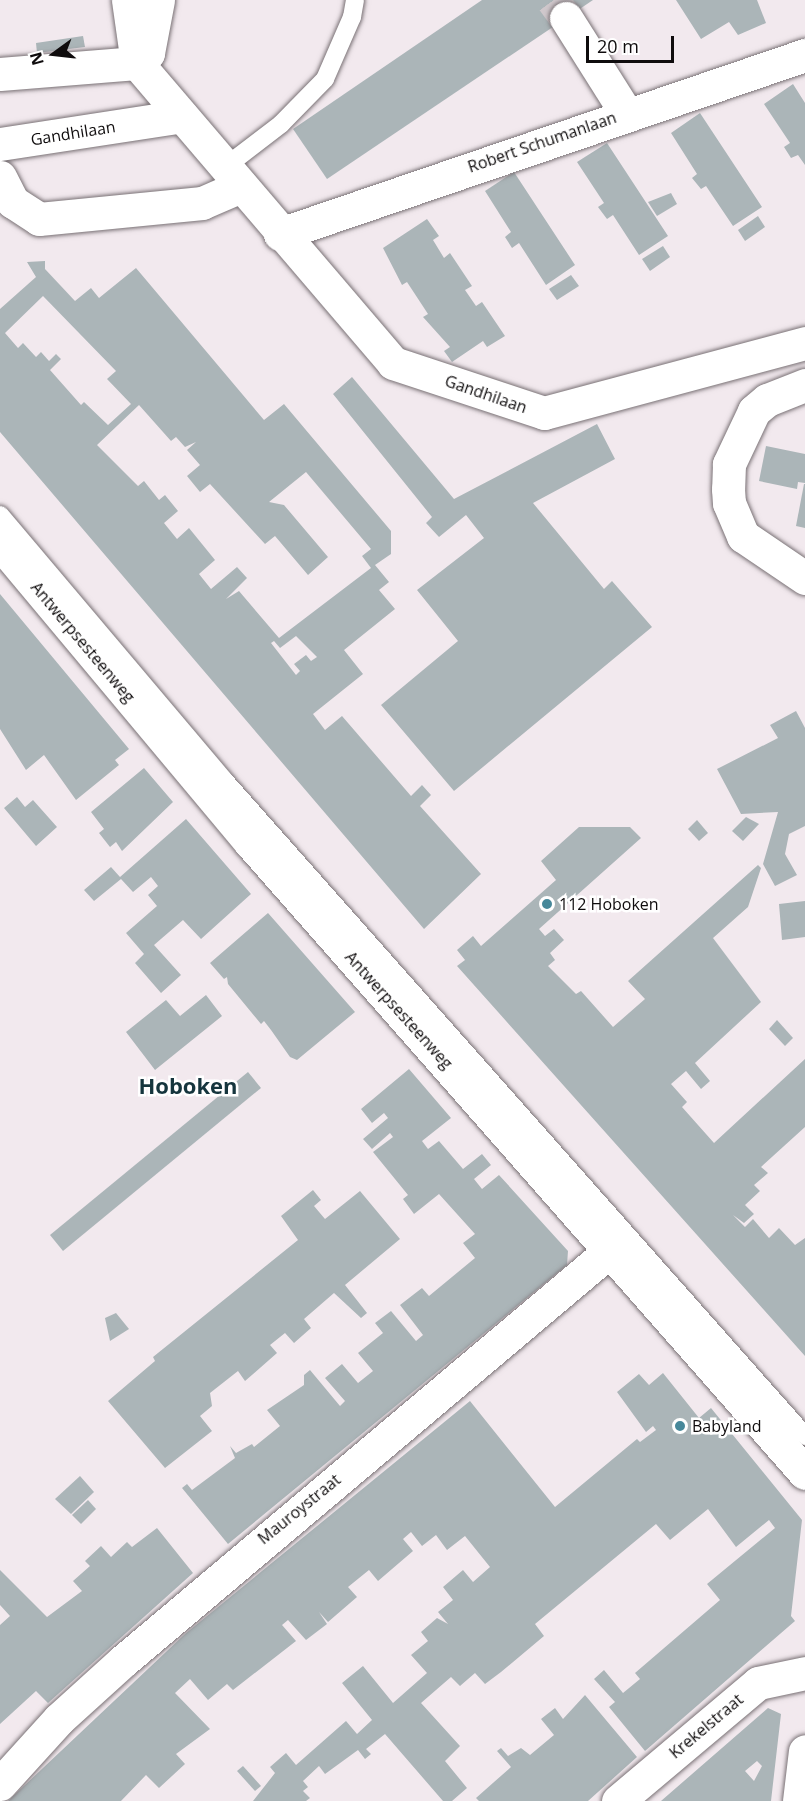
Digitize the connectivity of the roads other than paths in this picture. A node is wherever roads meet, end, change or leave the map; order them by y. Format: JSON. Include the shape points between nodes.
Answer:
{"nodes":[{"id":1,"x":128,"y":0,"type":"edge"},
{"id":2,"x":158,"y":0,"type":"edge"},
{"id":3,"x":355,"y":0,"type":"edge"},
{"id":4,"x":566,"y":18,"type":"tunnel mouth"},
{"id":5,"x":805,"y":55,"type":"edge"},
{"id":6,"x":137,"y":63,"type":"junction"},
{"id":7,"x":0,"y":74,"type":"edge"},
{"id":8,"x":626,"y":113,"type":"junction"},
{"id":9,"x":182,"y":116,"type":"junction"},
{"id":10,"x":0,"y":144,"type":"edge"},
{"id":11,"x":0,"y":177,"type":"edge"},
{"id":12,"x":233,"y":177,"type":"junction"},
{"id":13,"x":280,"y":234,"type":"junction"},
{"id":14,"x":805,"y":343,"type":"edge"},
{"id":15,"x":805,"y":386,"type":"edge"},
{"id":16,"x":0,"y":515,"type":"edge"},
{"id":17,"x":0,"y":543,"type":"edge"},
{"id":18,"x":805,"y":578,"type":"edge"},
{"id":19,"x":612,"y":1249,"type":"junction"},
{"id":20,"x":805,"y":1436,"type":"edge"},
{"id":21,"x":805,"y":1473,"type":"edge"},
{"id":22,"x":805,"y":1673,"type":"edge"},
{"id":23,"x":805,"y":1751,"type":"edge"},
{"id":24,"x":0,"y":1784,"type":"edge"},
{"id":25,"x":618,"y":1801,"type":"edge"},
{"id":26,"x":799,"y":1801,"type":"edge"}],
"edges":[{"from":1,"to":6,"type":"street"},
{"from":2,"to":6,"type":"street","via":[[148,53]]},
{"from":3,"to":12,"type":"lane","via":[[326,79]]},
{"from":4,"to":8,"type":"street"},
{"from":5,"to":8,"type":"street","name":"Robert Schumanlaan"},
{"from":6,"to":7,"type":"street"},
{"from":6,"to":9,"type":"street","name":"Gandhilaan"},
{"from":8,"to":13,"type":"street","name":"Robert Schumanlaan"},
{"from":9,"to":10,"type":"street","name":"Gandhilaan"},
{"from":9,"to":12,"type":"street","name":"Gandhilaan"},
{"from":11,"to":12,"type":"street","via":[[13,202],[39,219],[202,203]]},
{"from":12,"to":13,"type":"street","name":"Gandhilaan"},
{"from":13,"to":14,"type":"street","name":"Gandhilaan","via":[[393,363],[544,413]]},
{"from":15,"to":18,"type":"street","via":[[767,400],[754,411],[729,464],[728,489],[729,503],[743,536]]},
{"from":16,"to":20,"type":"lane","via":[[231,788]]},
{"from":17,"to":19,"type":"street","name":"Antwerpsesteenweg","via":[[250,842]]},
{"from":19,"to":21,"type":"street","name":"Antwerpsesteenweg"},
{"from":19,"to":24,"type":"street","name":"Mauroystraat","via":[[150,1638],[59,1719]]},
{"from":22,"to":25,"type":"street","name":"Krekelstraat","via":[[758,1683]]},
{"from":23,"to":26,"type":"street"}]}
